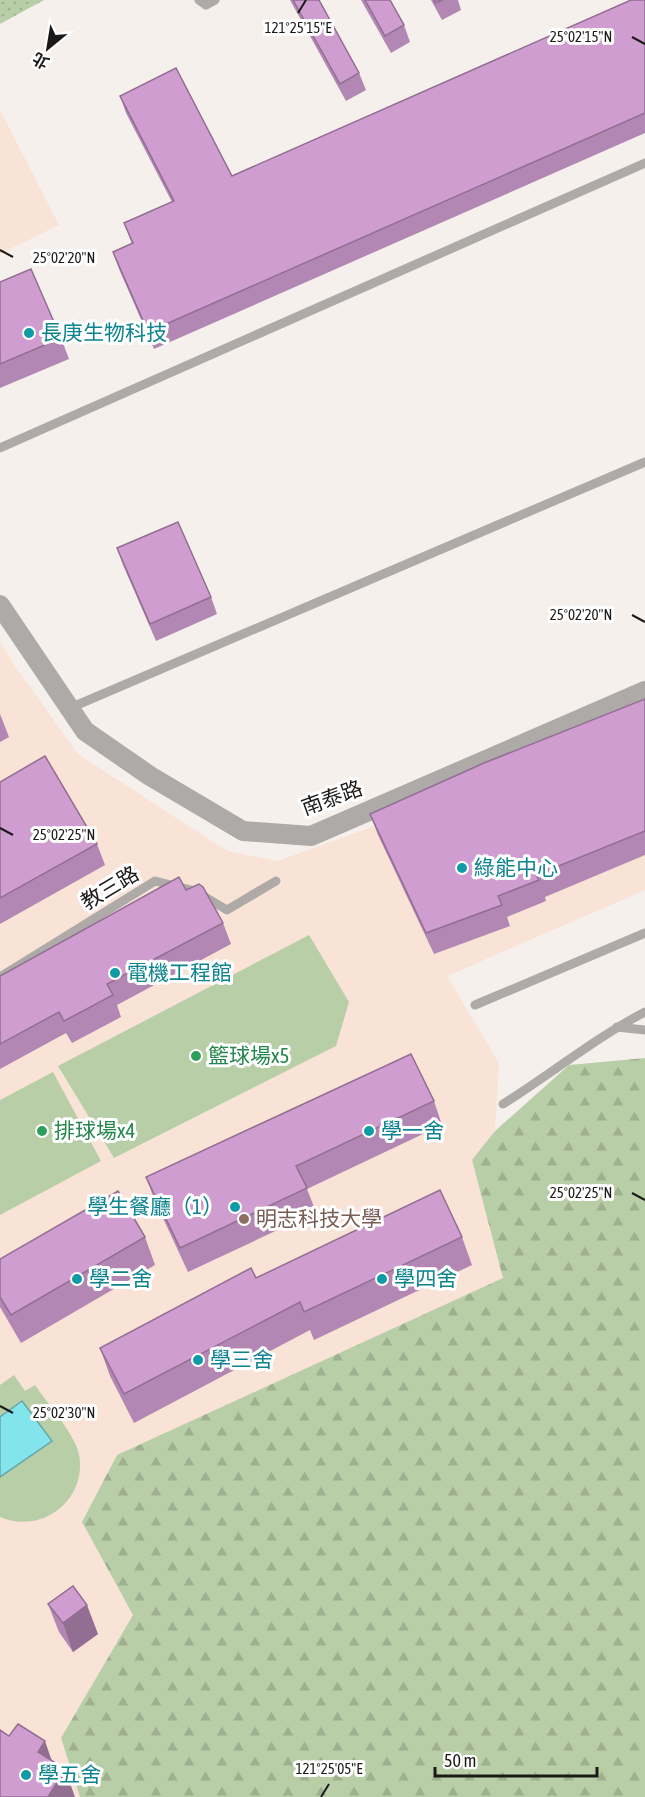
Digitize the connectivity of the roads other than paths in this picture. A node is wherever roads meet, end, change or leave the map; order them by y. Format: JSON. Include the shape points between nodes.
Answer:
{"nodes":[{"id":1,"x":199,"y":0,"type":"edge"},
{"id":2,"x":215,"y":0,"type":"edge"},
{"id":3,"x":645,"y":163,"type":"edge"},
{"id":4,"x":0,"y":448,"type":"edge"},
{"id":5,"x":645,"y":462,"type":"edge"},
{"id":6,"x":0,"y":605,"type":"edge"},
{"id":7,"x":645,"y":691,"type":"edge"},
{"id":8,"x":70,"y":708,"type":"junction"},
{"id":9,"x":276,"y":881,"type":"dead end"},
{"id":10,"x":645,"y":933,"type":"edge"},
{"id":11,"x":0,"y":977,"type":"edge"},
{"id":12,"x":475,"y":1005,"type":"dead end"},
{"id":13,"x":645,"y":1012,"type":"edge"},
{"id":14,"x":616,"y":1027,"type":"junction"},
{"id":15,"x":645,"y":1030,"type":"edge"},
{"id":16,"x":503,"y":1104,"type":"dead end"}],
"edges":[{"from":1,"to":2,"type":"lane","via":[[206,5]]},
{"from":3,"to":4,"type":"lane"},
{"from":5,"to":8,"type":"lane"},
{"from":6,"to":8,"type":"street","name":"南泰路"},
{"from":7,"to":8,"type":"street","name":"南泰路","via":[[311,836],[243,831],[150,776],[85,730]]},
{"from":9,"to":11,"type":"lane","name":"教三路","via":[[227,910],[195,891],[155,882]]},
{"from":10,"to":12,"type":"lane"},
{"from":13,"to":14,"type":"lane"},
{"from":14,"to":15,"type":"lane"},
{"from":14,"to":16,"type":"lane"}]}
